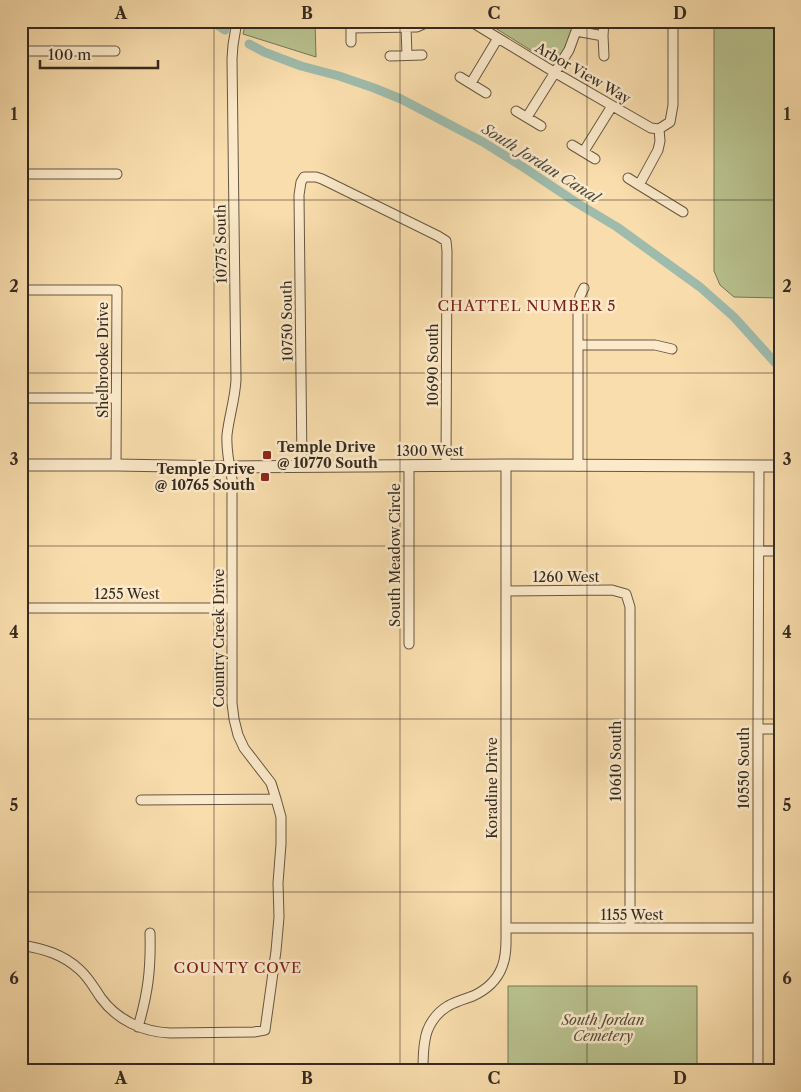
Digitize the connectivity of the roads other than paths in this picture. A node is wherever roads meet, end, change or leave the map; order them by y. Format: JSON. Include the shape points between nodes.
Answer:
{"nodes":[{"id":1,"x":237,"y":21,"type":"edge"},
{"id":2,"x":430,"y":21,"type":"edge"},
{"id":3,"x":470,"y":21,"type":"edge"},
{"id":4,"x":604,"y":21,"type":"edge"},
{"id":5,"x":673,"y":21,"type":"edge"},
{"id":6,"x":351,"y":25,"type":"edge"},
{"id":7,"x":577,"y":26,"type":"edge"},
{"id":8,"x":406,"y":27,"type":"junction"},
{"id":9,"x":603,"y":36,"type":"junction"},
{"id":10,"x":498,"y":38,"type":"junction"},
{"id":11,"x":351,"y":42,"type":"dead end"},
{"id":12,"x":21,"y":51,"type":"edge"},
{"id":13,"x":115,"y":51,"type":"dead end"},
{"id":14,"x":407,"y":55,"type":"junction"},
{"id":15,"x":422,"y":55,"type":"dead end"},
{"id":16,"x":390,"y":56,"type":"dead end"},
{"id":17,"x":604,"y":56,"type":"dead end"},
{"id":18,"x":554,"y":72,"type":"junction"},
{"id":19,"x":460,"y":77,"type":"dead end"},
{"id":20,"x":471,"y":83,"type":"junction"},
{"id":21,"x":486,"y":92,"type":"dead end"},
{"id":22,"x":612,"y":106,"type":"junction"},
{"id":23,"x":516,"y":111,"type":"dead end"},
{"id":24,"x":527,"y":117,"type":"junction"},
{"id":25,"x":541,"y":126,"type":"dead end"},
{"id":26,"x":659,"y":129,"type":"junction"},
{"id":27,"x":572,"y":145,"type":"dead end"},
{"id":28,"x":584,"y":151,"type":"junction"},
{"id":29,"x":595,"y":159,"type":"dead end"},
{"id":30,"x":21,"y":174,"type":"edge"},
{"id":31,"x":117,"y":174,"type":"dead end"},
{"id":32,"x":304,"y":177,"type":"joint"},
{"id":33,"x":628,"y":178,"type":"dead end"},
{"id":34,"x":639,"y":185,"type":"junction"},
{"id":35,"x":683,"y":212,"type":"dead end"},
{"id":36,"x":584,"y":288,"type":"dead end"},
{"id":37,"x":21,"y":290,"type":"edge"},
{"id":38,"x":578,"y":344,"type":"junction"},
{"id":39,"x":672,"y":349,"type":"dead end"},
{"id":40,"x":21,"y":398,"type":"edge"},
{"id":41,"x":116,"y":398,"type":"junction"},
{"id":42,"x":21,"y":465,"type":"edge"},
{"id":43,"x":116,"y":465,"type":"junction"},
{"id":44,"x":506,"y":465,"type":"junction"},
{"id":45,"x":302,"y":466,"type":"junction"},
{"id":46,"x":409,"y":466,"type":"junction"},
{"id":47,"x":446,"y":466,"type":"junction"},
{"id":48,"x":578,"y":466,"type":"junction"},
{"id":49,"x":760,"y":466,"type":"junction"},
{"id":50,"x":780,"y":466,"type":"edge"},
{"id":51,"x":230,"y":467,"type":"junction"},
{"id":52,"x":780,"y":550,"type":"edge"},
{"id":53,"x":759,"y":551,"type":"junction"},
{"id":54,"x":506,"y":591,"type":"junction"},
{"id":55,"x":626,"y":594,"type":"joint"},
{"id":56,"x":21,"y":608,"type":"edge"},
{"id":57,"x":232,"y":608,"type":"junction"},
{"id":58,"x":409,"y":644,"type":"dead end"},
{"id":59,"x":758,"y":729,"type":"junction"},
{"id":60,"x":780,"y":729,"type":"edge"},
{"id":61,"x":276,"y":799,"type":"junction"},
{"id":62,"x":142,"y":800,"type":"dead end"},
{"id":63,"x":506,"y":928,"type":"junction"},
{"id":64,"x":630,"y":928,"type":"junction"},
{"id":65,"x":757,"y":928,"type":"junction"},
{"id":66,"x":150,"y":934,"type":"dead end"},
{"id":67,"x":21,"y":946,"type":"edge"},
{"id":68,"x":138,"y":1027,"type":"junction"},
{"id":69,"x":423,"y":1071,"type":"edge"},
{"id":70,"x":758,"y":1071,"type":"edge"}],
"edges":[{"from":1,"to":51,"type":"street","name":"10775 South","via":[[232,60],[236,380],[227,437]]},
{"from":2,"to":8,"type":"street","via":[[417,27]]},
{"from":3,"to":10,"type":"street","name":"Arbor View Way"},
{"from":4,"to":9,"type":"street"},
{"from":5,"to":26,"type":"street","via":[[673,104],[670,122]]},
{"from":6,"to":8,"type":"street"},
{"from":6,"to":11,"type":"street"},
{"from":7,"to":9,"type":"street"},
{"from":7,"to":18,"type":"street","via":[[569,50]]},
{"from":8,"to":14,"type":"street"},
{"from":9,"to":17,"type":"street"},
{"from":10,"to":18,"type":"street","name":"Arbor View Way"},
{"from":10,"to":20,"type":"street"},
{"from":12,"to":13,"type":"street"},
{"from":14,"to":15,"type":"street"},
{"from":14,"to":16,"type":"street"},
{"from":18,"to":22,"type":"street","name":"Arbor View Way"},
{"from":18,"to":24,"type":"street"},
{"from":19,"to":20,"type":"street"},
{"from":20,"to":21,"type":"street"},
{"from":22,"to":26,"type":"street","name":"Arbor View Way","via":[[651,128]]},
{"from":22,"to":28,"type":"street"},
{"from":23,"to":24,"type":"street"},
{"from":24,"to":25,"type":"street"},
{"from":26,"to":34,"type":"street","via":[[658,150]]},
{"from":27,"to":28,"type":"street"},
{"from":28,"to":29,"type":"street"},
{"from":30,"to":31,"type":"street"},
{"from":32,"to":45,"type":"street","name":"10750 South","via":[[299,195]]},
{"from":32,"to":47,"type":"street","name":"10690 South","via":[[322,179],[446,241]]},
{"from":33,"to":34,"type":"street"},
{"from":34,"to":35,"type":"street"},
{"from":36,"to":38,"type":"street","via":[[578,306]]},
{"from":37,"to":41,"type":"street","name":"Shelbrooke Drive","via":[[117,290]]},
{"from":38,"to":39,"type":"street","via":[[655,345]]},
{"from":38,"to":48,"type":"street"},
{"from":40,"to":41,"type":"street"},
{"from":41,"to":43,"type":"street","name":"Shelbrooke Drive"},
{"from":42,"to":43,"type":"street","name":"1300 West"},
{"from":43,"to":51,"type":"street","name":"1300 West"},
{"from":44,"to":47,"type":"street","name":"1300 West"},
{"from":44,"to":48,"type":"street","name":"1300 West"},
{"from":44,"to":54,"type":"street","name":"Koradine Drive"},
{"from":45,"to":46,"type":"street","name":"1300 West"},
{"from":45,"to":51,"type":"street","name":"1300 West"},
{"from":46,"to":47,"type":"street","name":"1300 West"},
{"from":46,"to":58,"type":"street","name":"South Meadow Circle"},
{"from":48,"to":49,"type":"street","name":"1300 West"},
{"from":49,"to":50,"type":"street","name":"1300 West"},
{"from":49,"to":53,"type":"street","name":"10550 South"},
{"from":51,"to":57,"type":"street","name":"Country Creek Drive"},
{"from":52,"to":53,"type":"street"},
{"from":53,"to":59,"type":"street","name":"10550 South"},
{"from":54,"to":55,"type":"street","name":"1260 West","via":[[612,590]]},
{"from":54,"to":63,"type":"street","name":"Koradine Drive"},
{"from":55,"to":64,"type":"street","name":"10610 South","via":[[630,607]]},
{"from":56,"to":57,"type":"street","name":"1255 West"},
{"from":57,"to":61,"type":"street","name":"Country Creek Drive","via":[[234,720],[244,748],[271,783]]},
{"from":59,"to":60,"type":"street"},
{"from":59,"to":65,"type":"street","name":"10550 South"},
{"from":61,"to":62,"type":"street"},
{"from":61,"to":68,"type":"street","name":"Country Creek Drive","via":[[281,817],[279,917],[265,1030],[159,1032]]},
{"from":63,"to":64,"type":"street","name":"1155 West"},
{"from":63,"to":69,"type":"street","name":"Koradine Drive","via":[[502,968],[491,984],[483,991],[448,1005],[433,1020],[424,1040]]},
{"from":64,"to":65,"type":"street","name":"1155 West"},
{"from":65,"to":70,"type":"street","name":"10550 South"},
{"from":66,"to":68,"type":"street","via":[[148,991]]},
{"from":67,"to":68,"type":"street","name":"Country Creek Drive","via":[[40,948],[63,957],[86,975],[108,1007]]}]}
